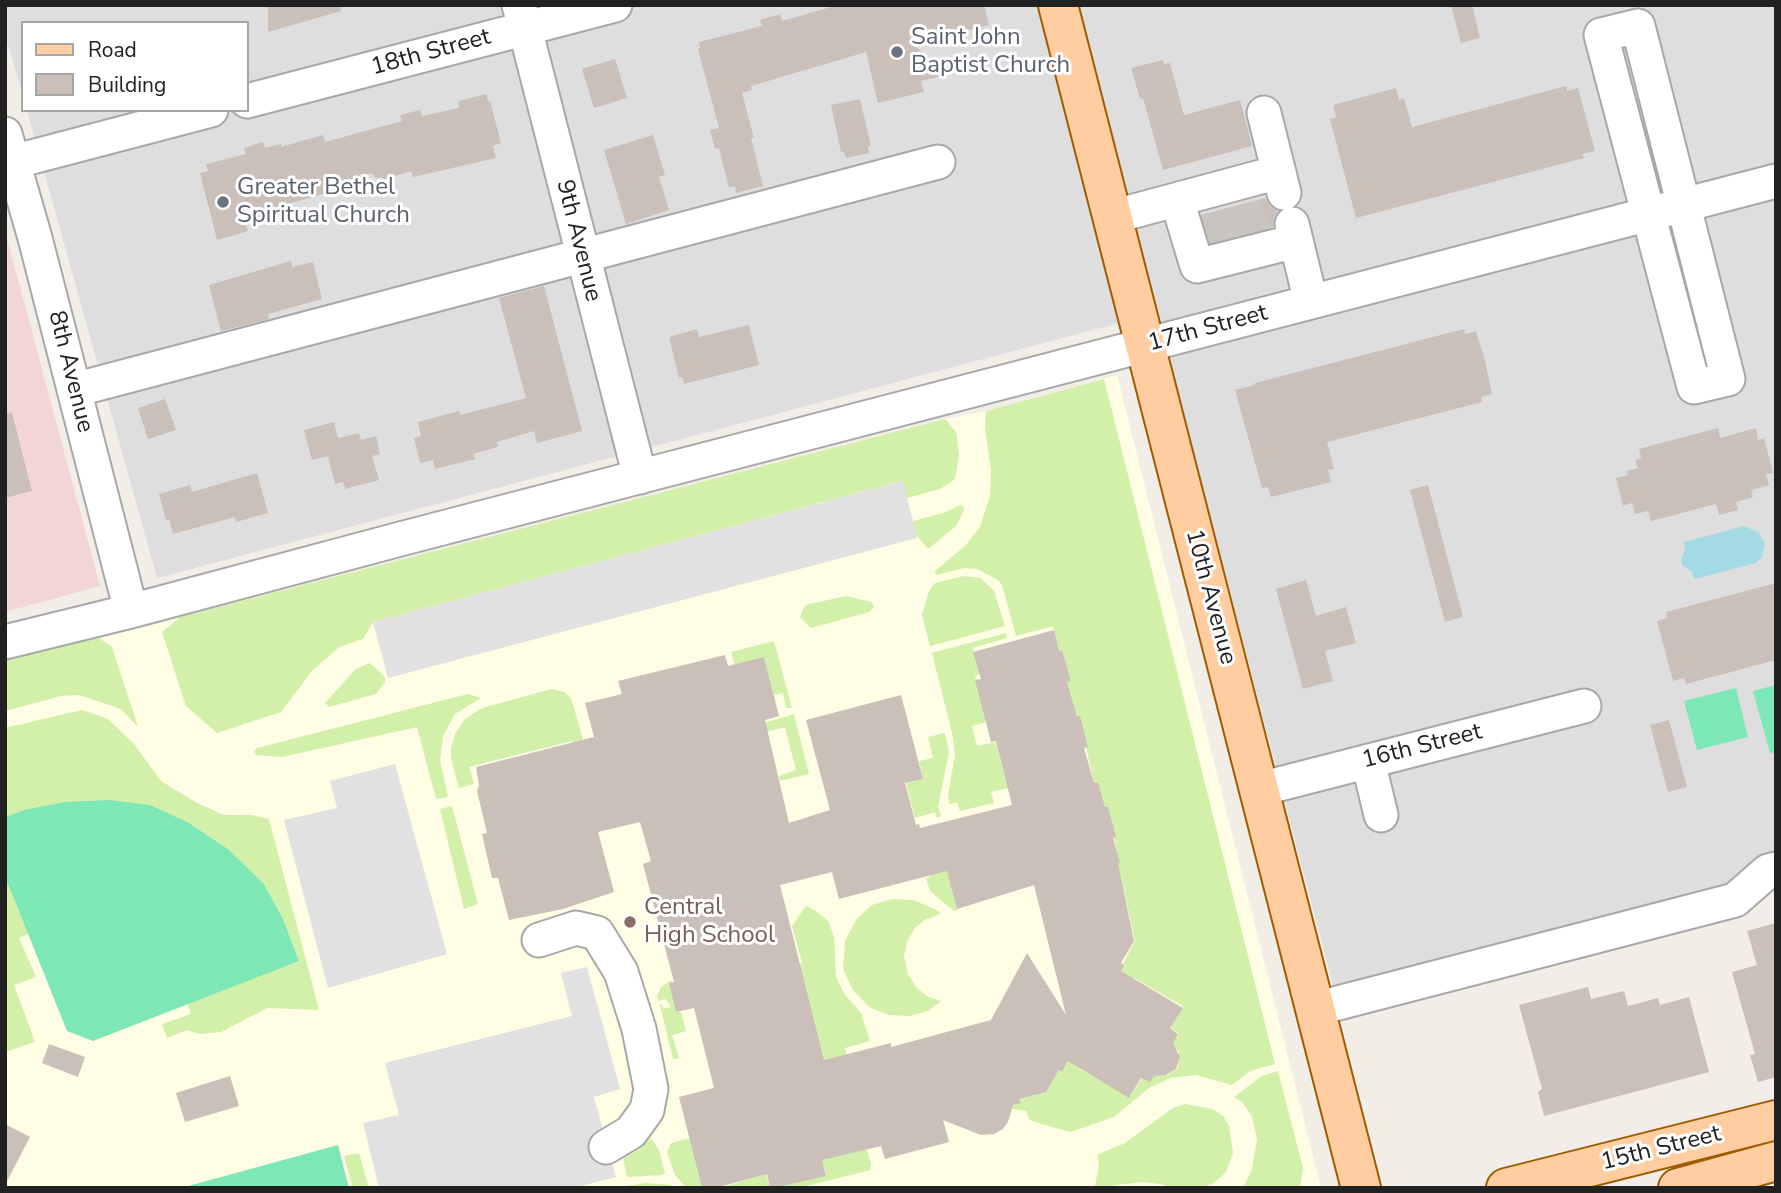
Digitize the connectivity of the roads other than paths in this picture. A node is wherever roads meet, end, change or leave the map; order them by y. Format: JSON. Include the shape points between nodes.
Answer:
{"nodes":[{"id":1,"x":615,"y":5,"type":"edge"},
{"id":2,"x":1058,"y":5,"type":"edge"},
{"id":3,"x":522,"y":17,"type":"edge"},
{"id":4,"x":248,"y":101,"type":"edge"},
{"id":5,"x":202,"y":112,"type":"edge"},
{"id":6,"x":1264,"y":113,"type":"dead end"},
{"id":7,"x":8,"y":153,"type":"edge"},
{"id":8,"x":938,"y":162,"type":"dead end"},
{"id":9,"x":1776,"y":181,"type":"edge"},
{"id":10,"x":1684,"y":204,"type":"junction"},
{"id":11,"x":1288,"y":207,"type":"junction"},
{"id":12,"x":1647,"y":213,"type":"junction"},
{"id":13,"x":1112,"y":217,"type":"junction"},
{"id":14,"x":1249,"y":218,"type":"junction"},
{"id":15,"x":1208,"y":221,"type":"junction"},
{"id":16,"x":581,"y":256,"type":"junction"},
{"id":17,"x":1311,"y":302,"type":"junction"},
{"id":18,"x":1145,"y":346,"type":"junction"},
{"id":19,"x":74,"y":390,"type":"junction"},
{"id":20,"x":640,"y":477,"type":"junction"},
{"id":21,"x":131,"y":611,"type":"junction"},
{"id":22,"x":5,"y":642,"type":"edge"},
{"id":23,"x":1584,"y":706,"type":"dead end"},
{"id":24,"x":1368,"y":761,"type":"junction"},
{"id":25,"x":1260,"y":789,"type":"junction"},
{"id":26,"x":1381,"y":816,"type":"dead end"},
{"id":27,"x":1776,"y":869,"type":"edge"},
{"id":28,"x":538,"y":940,"type":"dead end"},
{"id":29,"x":1315,"y":1009,"type":"junction"},
{"id":30,"x":1776,"y":1120,"type":"edge"},
{"id":31,"x":606,"y":1147,"type":"dead end"},
{"id":32,"x":1776,"y":1161,"type":"edge"},
{"id":33,"x":1362,"y":1188,"type":"edge"},
{"id":34,"x":1506,"y":1188,"type":"edge"},
{"id":35,"x":1678,"y":1188,"type":"edge"}],
"edges":[{"from":1,"to":3,"type":"street","name":"18th Street"},
{"from":2,"to":13,"type":"main road","name":"10th Avenue"},
{"from":3,"to":4,"type":"street","name":"18th Street"},
{"from":3,"to":16,"type":"street","name":"9th Avenue"},
{"from":5,"to":7,"type":"street"},
{"from":6,"to":11,"type":"street"},
{"from":7,"to":19,"type":"street","name":"8th Avenue"},
{"from":8,"to":16,"type":"street"},
{"from":9,"to":10,"type":"street","name":"17th Street"},
{"from":10,"to":12,"type":"street","name":"17th Street"},
{"from":10,"to":12,"type":"street","via":[[1728,379],[1694,387]]},
{"from":10,"to":12,"type":"street","via":[[1637,26],[1601,35]]},
{"from":11,"to":14,"type":"street"},
{"from":11,"to":14,"type":"street"},
{"from":11,"to":17,"type":"street"},
{"from":12,"to":17,"type":"street","name":"17th Street"},
{"from":13,"to":15,"type":"street"},
{"from":13,"to":18,"type":"main road","name":"10th Avenue"},
{"from":14,"to":15,"type":"street"},
{"from":14,"to":15,"type":"street"},
{"from":16,"to":19,"type":"street"},
{"from":16,"to":20,"type":"street","name":"9th Avenue"},
{"from":17,"to":18,"type":"street","name":"17th Street"},
{"from":18,"to":20,"type":"street","name":"17th Street"},
{"from":18,"to":25,"type":"main road","name":"10th Avenue"},
{"from":19,"to":21,"type":"street","name":"8th Avenue"},
{"from":20,"to":21,"type":"street","name":"17th Street"},
{"from":21,"to":22,"type":"street","name":"17th Street"},
{"from":23,"to":24,"type":"street","name":"16th Street"},
{"from":24,"to":25,"type":"street","name":"16th Street"},
{"from":24,"to":26,"type":"street"},
{"from":25,"to":29,"type":"main road","name":"10th Avenue"},
{"from":27,"to":29,"type":"street","via":[[1735,900]]},
{"from":28,"to":31,"type":"street","via":[[576,928],[597,933],[624,983],[651,1089],[647,1110],[631,1132]]},
{"from":29,"to":33,"type":"main road","name":"10th Avenue"},
{"from":30,"to":34,"type":"main road","name":"15th Street"},
{"from":32,"to":35,"type":"main road","name":"15th Street"}]}
